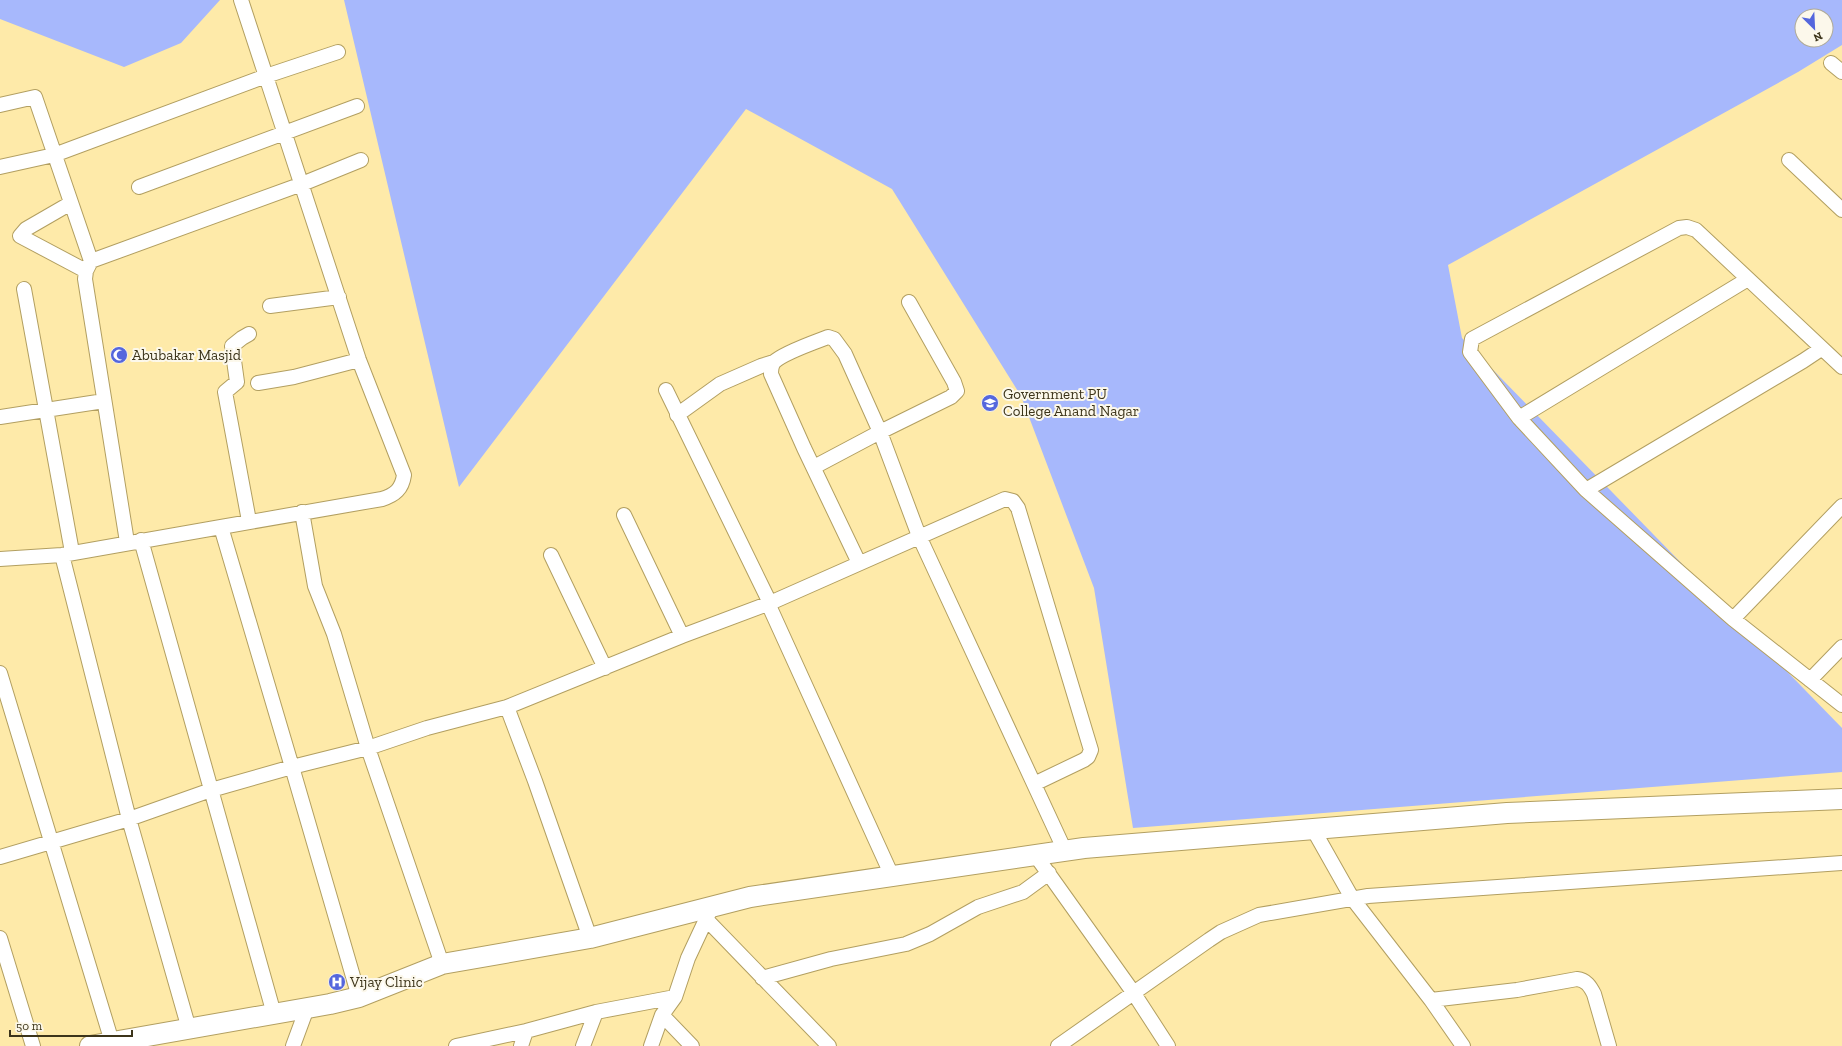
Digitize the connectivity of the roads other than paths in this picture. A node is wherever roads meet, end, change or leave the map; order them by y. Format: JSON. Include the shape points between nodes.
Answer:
{"nodes":[{"id":1,"x":241,"y":0,"type":"edge"},
{"id":2,"x":338,"y":52,"type":"dead end"},
{"id":3,"x":1831,"y":63,"type":"dead end"},
{"id":4,"x":1842,"y":72,"type":"edge"},
{"id":5,"x":266,"y":76,"type":"junction"},
{"id":6,"x":0,"y":105,"type":"edge"},
{"id":7,"x":358,"y":106,"type":"dead end"},
{"id":8,"x":285,"y":132,"type":"junction"},
{"id":9,"x":54,"y":155,"type":"junction"},
{"id":10,"x":361,"y":160,"type":"dead end"},
{"id":11,"x":1789,"y":160,"type":"dead end"},
{"id":12,"x":0,"y":167,"type":"edge"},
{"id":13,"x":302,"y":184,"type":"junction"},
{"id":14,"x":139,"y":186,"type":"dead end"},
{"id":15,"x":71,"y":203,"type":"junction"},
{"id":16,"x":1842,"y":210,"type":"edge"},
{"id":17,"x":88,"y":266,"type":"junction"},
{"id":18,"x":1748,"y":280,"type":"junction"},
{"id":19,"x":24,"y":290,"type":"dead end"},
{"id":20,"x":339,"y":297,"type":"junction"},
{"id":21,"x":909,"y":302,"type":"dead end"},
{"id":22,"x":270,"y":306,"type":"dead end"},
{"id":23,"x":249,"y":334,"type":"dead end"},
{"id":24,"x":1821,"y":349,"type":"junction"},
{"id":25,"x":358,"y":360,"type":"junction"},
{"id":26,"x":774,"y":362,"type":"junction"},
{"id":27,"x":1842,"y":367,"type":"edge"},
{"id":28,"x":258,"y":383,"type":"dead end"},
{"id":29,"x":666,"y":390,"type":"dead end"},
{"id":30,"x":104,"y":401,"type":"junction"},
{"id":31,"x":46,"y":410,"type":"junction"},
{"id":32,"x":677,"y":415,"type":"junction"},
{"id":33,"x":0,"y":417,"type":"edge"},
{"id":34,"x":1519,"y":418,"type":"junction"},
{"id":35,"x":880,"y":432,"type":"junction"},
{"id":36,"x":814,"y":467,"type":"junction"},
{"id":37,"x":1586,"y":490,"type":"junction"},
{"id":38,"x":1842,"y":506,"type":"edge"},
{"id":39,"x":302,"y":512,"type":"junction"},
{"id":40,"x":624,"y":515,"type":"dead end"},
{"id":41,"x":249,"y":521,"type":"junction"},
{"id":42,"x":221,"y":527,"type":"junction"},
{"id":43,"x":919,"y":536,"type":"junction"},
{"id":44,"x":141,"y":540,"type":"junction"},
{"id":45,"x":127,"y":542,"type":"junction"},
{"id":46,"x":67,"y":553,"type":"junction"},
{"id":47,"x":551,"y":554,"type":"dead end"},
{"id":48,"x":0,"y":559,"type":"edge"},
{"id":49,"x":859,"y":563,"type":"junction"},
{"id":50,"x":770,"y":603,"type":"junction"},
{"id":51,"x":1733,"y":619,"type":"junction"},
{"id":52,"x":682,"y":636,"type":"junction"},
{"id":53,"x":1842,"y":647,"type":"edge"},
{"id":54,"x":605,"y":668,"type":"junction"},
{"id":55,"x":0,"y":674,"type":"edge"},
{"id":56,"x":1810,"y":680,"type":"junction"},
{"id":57,"x":1842,"y":705,"type":"edge"},
{"id":58,"x":507,"y":706,"type":"junction"},
{"id":59,"x":368,"y":748,"type":"junction"},
{"id":60,"x":292,"y":768,"type":"junction"},
{"id":61,"x":1034,"y":784,"type":"junction"},
{"id":62,"x":211,"y":790,"type":"junction"},
{"id":63,"x":1842,"y":799,"type":"edge"},
{"id":64,"x":129,"y":819,"type":"junction"},
{"id":65,"x":1313,"y":829,"type":"junction"},
{"id":66,"x":51,"y":843,"type":"junction"},
{"id":67,"x":1065,"y":851,"type":"junction"},
{"id":68,"x":1036,"y":856,"type":"junction"},
{"id":69,"x":0,"y":857,"type":"edge"},
{"id":70,"x":1842,"y":863,"type":"edge"},
{"id":71,"x":1049,"y":873,"type":"junction"},
{"id":72,"x":892,"y":876,"type":"junction"},
{"id":73,"x":1352,"y":898,"type":"junction"},
{"id":74,"x":709,"y":913,"type":"junction"},
{"id":75,"x":0,"y":938,"type":"edge"},
{"id":76,"x":590,"y":938,"type":"junction"},
{"id":77,"x":442,"y":964,"type":"junction"},
{"id":78,"x":762,"y":978,"type":"junction"},
{"id":79,"x":1133,"y":992,"type":"junction"},
{"id":80,"x":359,"y":997,"type":"junction"},
{"id":81,"x":675,"y":997,"type":"junction"},
{"id":82,"x":1431,"y":1000,"type":"junction"},
{"id":83,"x":307,"y":1008,"type":"junction"},
{"id":84,"x":596,"y":1012,"type":"junction"},
{"id":85,"x":274,"y":1014,"type":"junction"},
{"id":86,"x":662,"y":1015,"type":"junction"},
{"id":87,"x":189,"y":1029,"type":"junction"},
{"id":88,"x":526,"y":1030,"type":"junction"},
{"id":89,"x":112,"y":1042,"type":"junction"},
{"id":90,"x":33,"y":1046,"type":"edge"},
{"id":91,"x":90,"y":1046,"type":"edge"},
{"id":92,"x":293,"y":1046,"type":"edge"},
{"id":93,"x":456,"y":1046,"type":"edge"},
{"id":94,"x":521,"y":1046,"type":"edge"},
{"id":95,"x":583,"y":1046,"type":"edge"},
{"id":96,"x":651,"y":1046,"type":"edge"},
{"id":97,"x":692,"y":1046,"type":"edge"},
{"id":98,"x":829,"y":1046,"type":"edge"},
{"id":99,"x":1058,"y":1046,"type":"edge"},
{"id":100,"x":1168,"y":1046,"type":"edge"},
{"id":101,"x":1463,"y":1046,"type":"edge"},
{"id":102,"x":1609,"y":1046,"type":"edge"}],
"edges":[{"from":1,"to":5,"type":"street"},
{"from":2,"to":5,"type":"street"},
{"from":3,"to":4,"type":"street"},
{"from":5,"to":8,"type":"street"},
{"from":5,"to":9,"type":"street"},
{"from":6,"to":9,"type":"street","via":[[35,97]]},
{"from":7,"to":8,"type":"street"},
{"from":8,"to":13,"type":"street"},
{"from":8,"to":14,"type":"street"},
{"from":9,"to":12,"type":"street"},
{"from":9,"to":15,"type":"street"},
{"from":10,"to":13,"type":"street"},
{"from":11,"to":16,"type":"street"},
{"from":13,"to":17,"type":"street"},
{"from":13,"to":20,"type":"street"},
{"from":15,"to":17,"type":"street"},
{"from":15,"to":17,"type":"street","via":[[26,229],[20,236]]},
{"from":17,"to":30,"type":"street","via":[[85,279]]},
{"from":18,"to":24,"type":"street"},
{"from":18,"to":34,"type":"street"},
{"from":18,"to":34,"type":"street","via":[[1696,230],[1679,228],[1472,339],[1470,352]]},
{"from":19,"to":31,"type":"street"},
{"from":20,"to":22,"type":"street"},
{"from":20,"to":25,"type":"street"},
{"from":21,"to":35,"type":"street","via":[[957,391],[951,397]]},
{"from":23,"to":41,"type":"street","via":[[232,346],[237,382],[225,392]]},
{"from":24,"to":27,"type":"street"},
{"from":24,"to":37,"type":"street"},
{"from":25,"to":28,"type":"street","via":[[294,377]]},
{"from":25,"to":39,"type":"street","via":[[404,475],[403,482],[393,495],[382,499]]},
{"from":26,"to":32,"type":"street","via":[[720,384]]},
{"from":26,"to":35,"type":"street","via":[[816,341],[828,337],[834,339],[845,354]]},
{"from":26,"to":36,"type":"street","via":[[771,374]]},
{"from":29,"to":32,"type":"street"},
{"from":30,"to":31,"type":"street"},
{"from":30,"to":45,"type":"street"},
{"from":31,"to":33,"type":"street"},
{"from":31,"to":46,"type":"street"},
{"from":32,"to":50,"type":"street"},
{"from":34,"to":37,"type":"street"},
{"from":35,"to":36,"type":"street"},
{"from":35,"to":43,"type":"street"},
{"from":36,"to":49,"type":"street"},
{"from":37,"to":51,"type":"street"},
{"from":38,"to":51,"type":"street"},
{"from":39,"to":41,"type":"street"},
{"from":39,"to":59,"type":"street","via":[[315,586],[334,634]]},
{"from":40,"to":52,"type":"street"},
{"from":41,"to":42,"type":"street"},
{"from":42,"to":44,"type":"street"},
{"from":42,"to":60,"type":"street"},
{"from":43,"to":49,"type":"street"},
{"from":43,"to":61,"type":"street"},
{"from":43,"to":61,"type":"street","via":[[1005,499],[1014,501],[1018,508],[1091,750],[1088,758]]},
{"from":44,"to":45,"type":"street"},
{"from":44,"to":62,"type":"street"},
{"from":45,"to":46,"type":"street"},
{"from":46,"to":48,"type":"street"},
{"from":46,"to":64,"type":"street"},
{"from":47,"to":54,"type":"street"},
{"from":49,"to":50,"type":"street"},
{"from":50,"to":52,"type":"street"},
{"from":50,"to":72,"type":"street"},
{"from":51,"to":56,"type":"street"},
{"from":52,"to":54,"type":"street"},
{"from":53,"to":56,"type":"street"},
{"from":54,"to":58,"type":"street"},
{"from":55,"to":66,"type":"street"},
{"from":56,"to":57,"type":"street"},
{"from":58,"to":59,"type":"street","via":[[427,728]]},
{"from":58,"to":76,"type":"street"},
{"from":59,"to":60,"type":"street"},
{"from":59,"to":77,"type":"street"},
{"from":60,"to":62,"type":"street"},
{"from":60,"to":80,"type":"street"},
{"from":61,"to":67,"type":"street"},
{"from":62,"to":64,"type":"street"},
{"from":62,"to":85,"type":"street"},
{"from":63,"to":65,"type":"street","via":[[1507,813]]},
{"from":64,"to":66,"type":"street"},
{"from":64,"to":87,"type":"street"},
{"from":65,"to":67,"type":"street"},
{"from":65,"to":73,"type":"street"},
{"from":66,"to":69,"type":"street"},
{"from":66,"to":89,"type":"street"},
{"from":67,"to":68,"type":"street"},
{"from":68,"to":71,"type":"street"},
{"from":68,"to":72,"type":"street"},
{"from":70,"to":73,"type":"street"},
{"from":71,"to":78,"type":"street","via":[[1023,892],[978,907],[930,934],[906,944],[831,959]]},
{"from":71,"to":79,"type":"street"},
{"from":72,"to":74,"type":"street","via":[[750,897]]},
{"from":73,"to":79,"type":"street","via":[[1259,915],[1221,932]]},
{"from":73,"to":82,"type":"street"},
{"from":74,"to":76,"type":"street"},
{"from":74,"to":78,"type":"street"},
{"from":74,"to":81,"type":"street","via":[[688,958]]},
{"from":75,"to":90,"type":"street"},
{"from":76,"to":77,"type":"street"},
{"from":77,"to":80,"type":"street"},
{"from":78,"to":98,"type":"street"},
{"from":79,"to":99,"type":"street"},
{"from":79,"to":100,"type":"street"},
{"from":80,"to":83,"type":"street"},
{"from":81,"to":84,"type":"street"},
{"from":81,"to":86,"type":"street"},
{"from":82,"to":101,"type":"street"},
{"from":82,"to":102,"type":"street","via":[[1582,980],[1594,994]]},
{"from":83,"to":85,"type":"street"},
{"from":83,"to":92,"type":"street"},
{"from":84,"to":88,"type":"street"},
{"from":84,"to":95,"type":"street"},
{"from":85,"to":87,"type":"street"},
{"from":86,"to":96,"type":"street"},
{"from":86,"to":97,"type":"street"},
{"from":87,"to":89,"type":"street"},
{"from":88,"to":93,"type":"street"},
{"from":88,"to":94,"type":"street"},
{"from":89,"to":91,"type":"street"}]}
